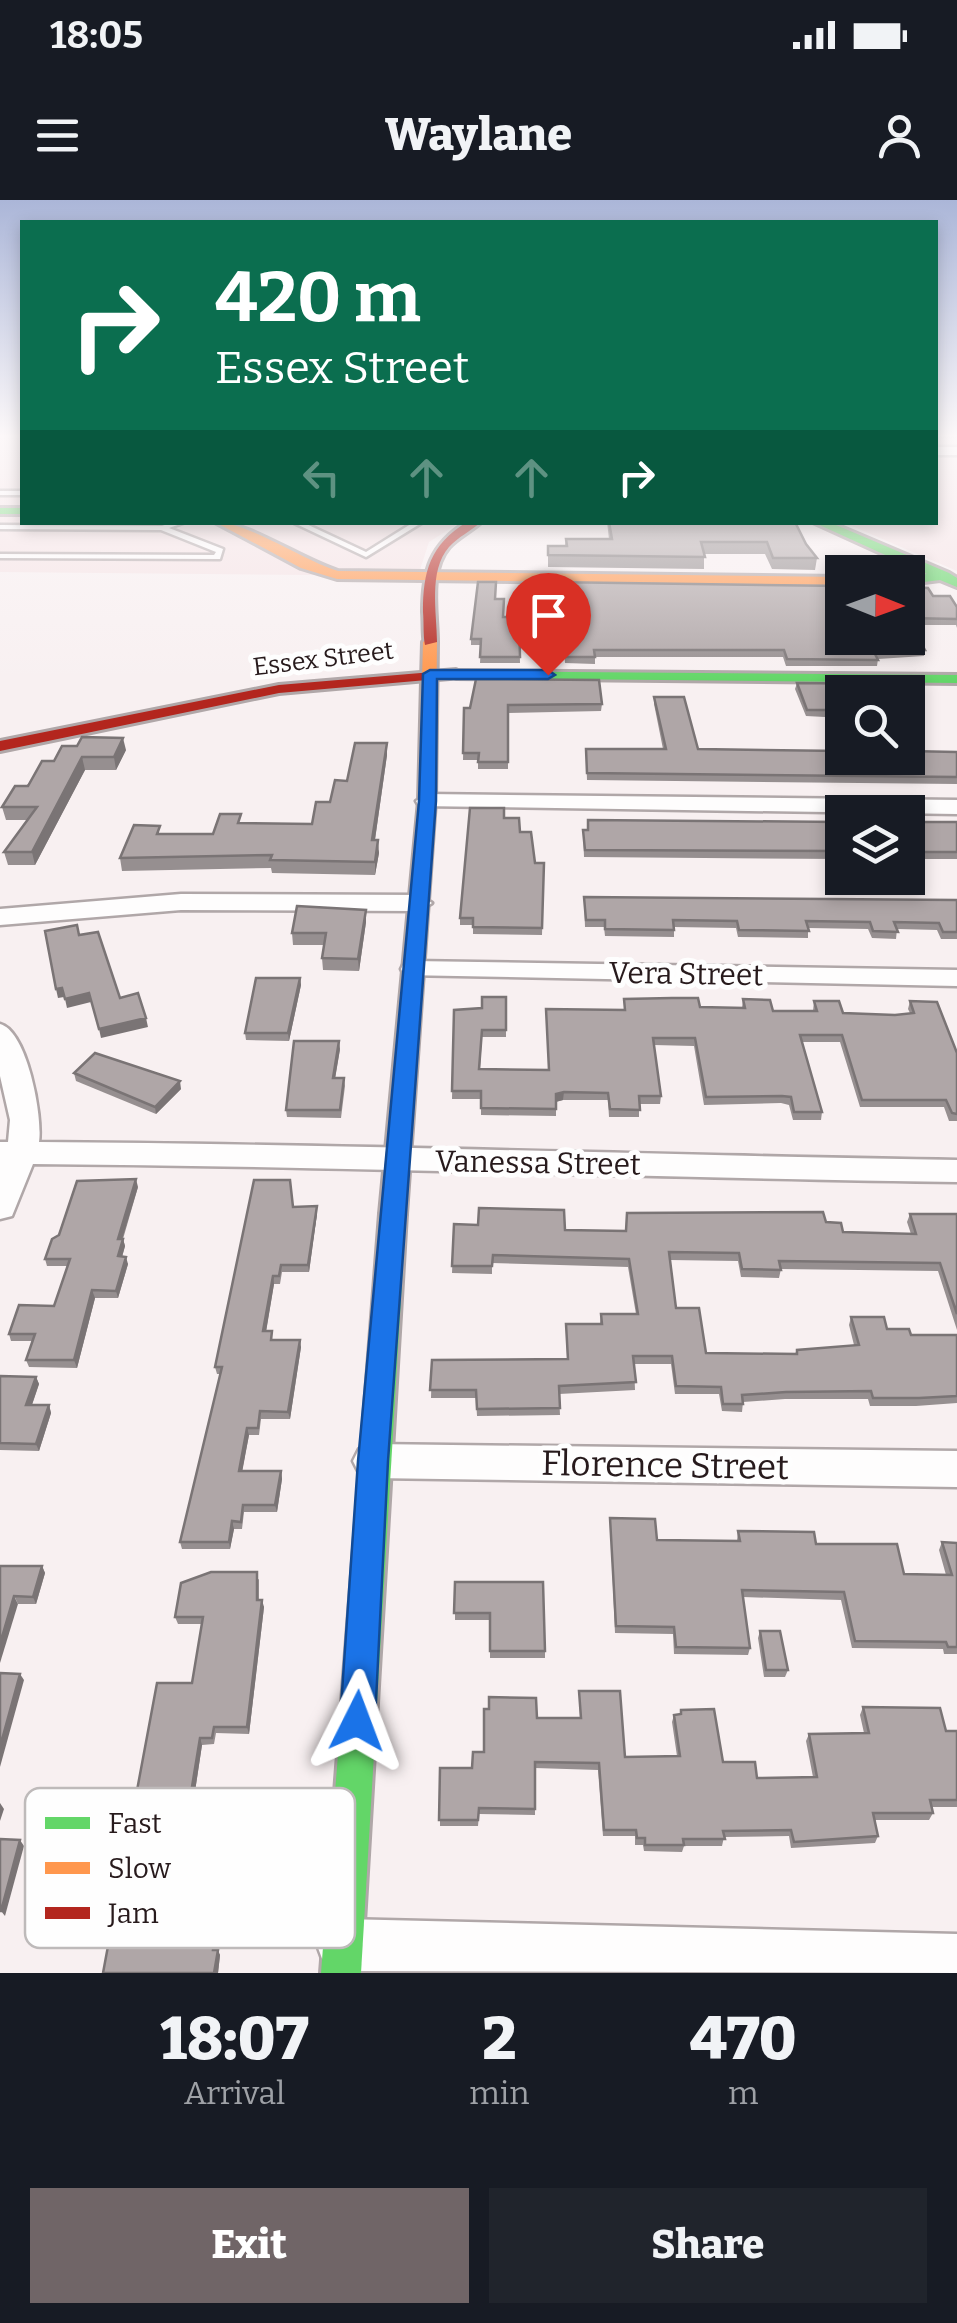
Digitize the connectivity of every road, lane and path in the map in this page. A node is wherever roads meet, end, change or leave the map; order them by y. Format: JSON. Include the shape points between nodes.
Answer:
{"nodes":[{"id":1,"x":172,"y":525,"type":"edge"},
{"id":2,"x":226,"y":525,"type":"edge"},
{"id":3,"x":301,"y":525,"type":"edge"},
{"id":4,"x":415,"y":525,"type":"edge"},
{"id":5,"x":470,"y":525,"type":"edge"},
{"id":6,"x":825,"y":525,"type":"edge"},
{"id":7,"x":0,"y":527,"type":"edge"},
{"id":8,"x":162,"y":528,"type":"junction"},
{"id":9,"x":0,"y":556,"type":"edge"},
{"id":10,"x":434,"y":577,"type":"junction"},
{"id":11,"x":954,"y":577,"type":"edge"},
{"id":12,"x":925,"y":579,"type":"edge"},
{"id":13,"x":825,"y":581,"type":"edge"},
{"id":14,"x":430,"y":674,"type":"junction"},
{"id":15,"x":957,"y":679,"type":"edge"},
{"id":16,"x":0,"y":746,"type":"edge"},
{"id":17,"x":428,"y":801,"type":"junction"},
{"id":18,"x":957,"y":807,"type":"edge"},
{"id":19,"x":420,"y":902,"type":"junction"},
{"id":20,"x":0,"y":917,"type":"edge"},
{"id":21,"x":414,"y":969,"type":"junction"},
{"id":22,"x":957,"y":978,"type":"edge"},
{"id":23,"x":0,"y":1033,"type":"edge"},
{"id":24,"x":12,"y":1153,"type":"edge"},
{"id":25,"x":398,"y":1160,"type":"junction"},
{"id":26,"x":957,"y":1171,"type":"edge"},
{"id":27,"x":0,"y":1207,"type":"edge"},
{"id":28,"x":373,"y":1461,"type":"junction"},
{"id":29,"x":957,"y":1469,"type":"edge"},
{"id":30,"x":353,"y":1788,"type":"edge"},
{"id":31,"x":342,"y":1959,"type":"edge"},
{"id":32,"x":957,"y":1961,"type":"edge"}],
"edges":[{"from":1,"to":8,"type":"lane"},
{"from":2,"to":10,"type":"street","via":[[337,575]]},
{"from":3,"to":4,"type":"lane","via":[[366,556]]},
{"from":5,"to":10,"type":"street","via":[[444,539],[434,554]]},
{"from":6,"to":11,"type":"street"},
{"from":7,"to":8,"type":"lane"},
{"from":8,"to":9,"type":"lane","via":[[220,551],[216,558]]},
{"from":10,"to":13,"type":"street"},
{"from":10,"to":14,"type":"street"},
{"from":11,"to":12,"type":"street"},
{"from":14,"to":15,"type":"street","name":"Essex Street"},
{"from":14,"to":16,"type":"street","name":"Essex Street","via":[[279,689]]},
{"from":14,"to":17,"type":"street"},
{"from":17,"to":18,"type":"street"},
{"from":17,"to":19,"type":"street"},
{"from":19,"to":20,"type":"street","via":[[180,902]]},
{"from":19,"to":21,"type":"street"},
{"from":21,"to":22,"type":"street","name":"Vera Street"},
{"from":21,"to":25,"type":"street"},
{"from":23,"to":24,"type":"street","via":[[27,1110]]},
{"from":24,"to":25,"type":"street","name":"Vanessa Street"},
{"from":24,"to":27,"type":"street"},
{"from":25,"to":26,"type":"street","name":"Vanessa Street"},
{"from":25,"to":28,"type":"street"},
{"from":28,"to":29,"type":"street","name":"Florence Street"},
{"from":28,"to":30,"type":"street"},
{"from":31,"to":32,"type":"street"}]}
